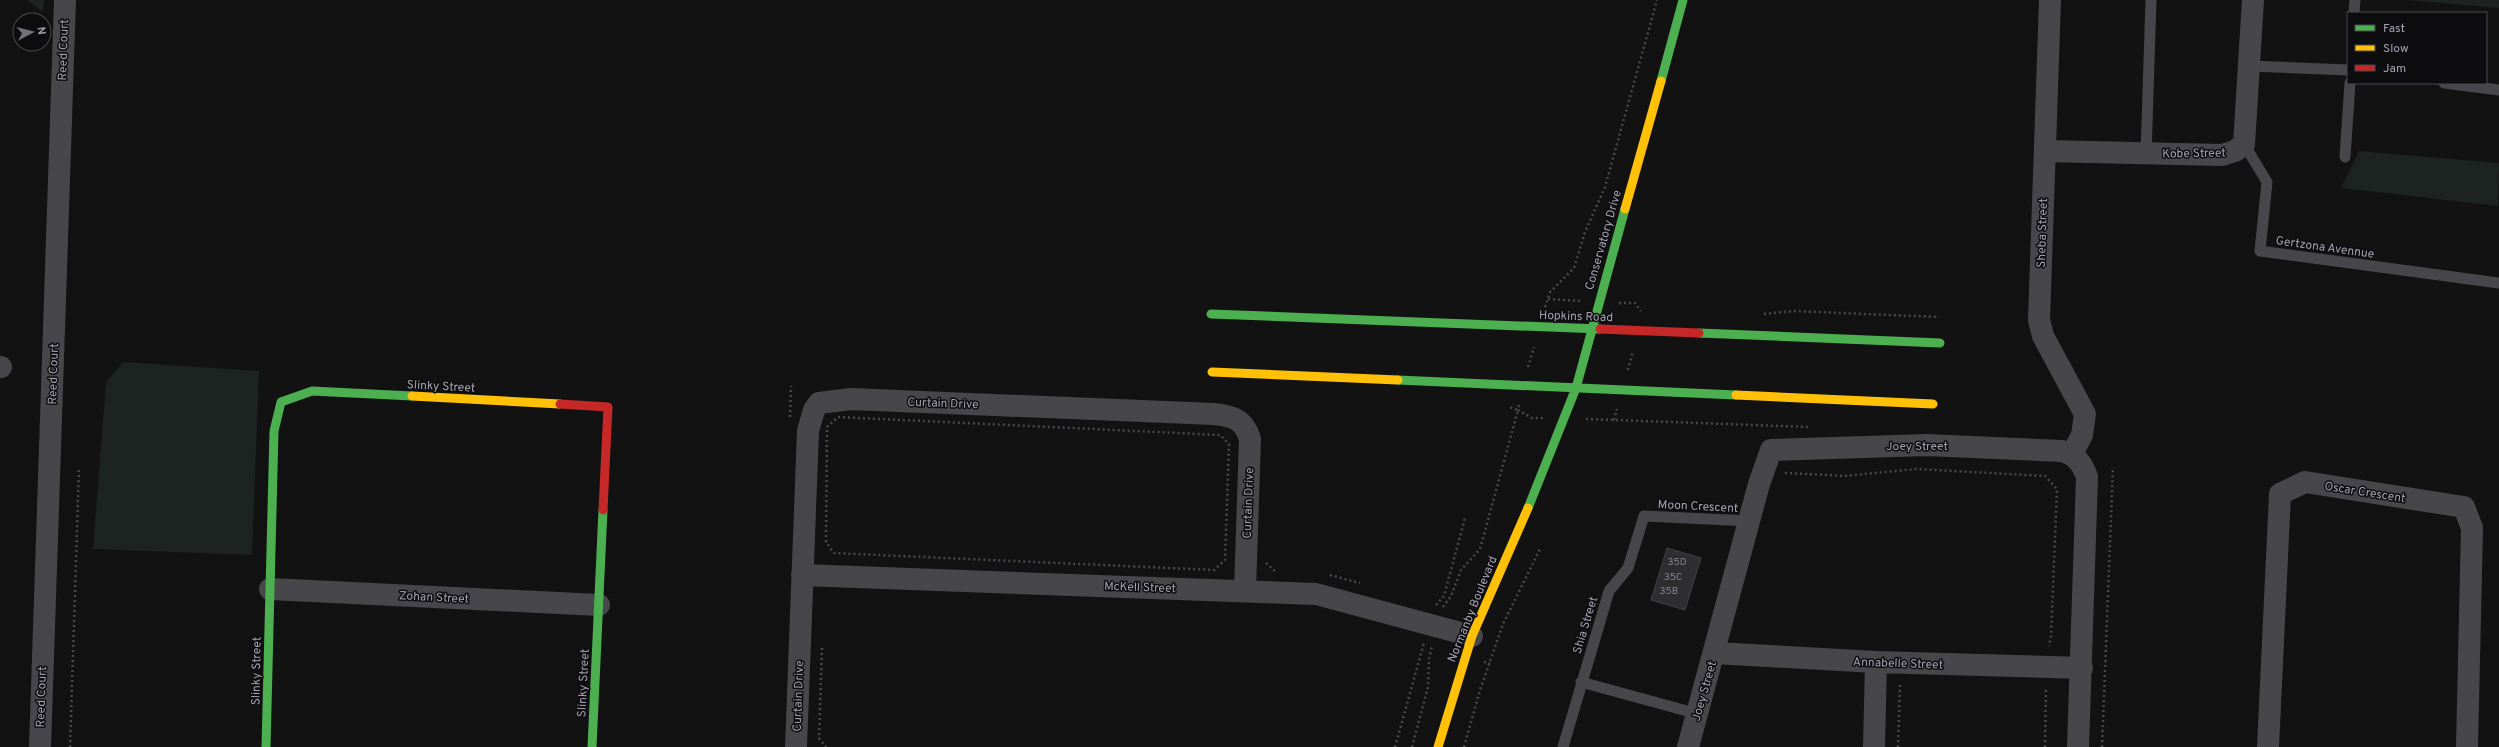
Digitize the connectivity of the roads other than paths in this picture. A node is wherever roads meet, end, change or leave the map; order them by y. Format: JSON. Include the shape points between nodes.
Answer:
{"nodes":[{"id":1,"x":65,"y":0,"type":"edge"},
{"id":2,"x":1683,"y":0,"type":"edge"},
{"id":3,"x":2050,"y":0,"type":"edge"},
{"id":4,"x":2151,"y":0,"type":"edge"},
{"id":5,"x":2253,"y":0,"type":"edge"},
{"id":6,"x":2355,"y":0,"type":"edge"},
{"id":7,"x":2354,"y":12,"type":"edge"},
{"id":8,"x":2250,"y":66,"type":"junction"},
{"id":9,"x":2347,"y":70,"type":"edge"},
{"id":10,"x":2350,"y":84,"type":"edge"},
{"id":11,"x":2452,"y":84,"type":"edge"},
{"id":12,"x":2499,"y":90,"type":"edge"},
{"id":13,"x":2244,"y":144,"type":"junction"},
{"id":14,"x":2045,"y":151,"type":"junction"},
{"id":15,"x":2146,"y":154,"type":"junction"},
{"id":16,"x":2345,"y":157,"type":"dead end"},
{"id":17,"x":2499,"y":283,"type":"edge"},
{"id":18,"x":1211,"y":314,"type":"dead end"},
{"id":19,"x":1592,"y":329,"type":"junction"},
{"id":20,"x":1940,"y":343,"type":"dead end"},
{"id":21,"x":1212,"y":372,"type":"dead end"},
{"id":22,"x":1576,"y":388,"type":"junction"},
{"id":23,"x":1933,"y":404,"type":"dead end"},
{"id":24,"x":2072,"y":454,"type":"junction"},
{"id":25,"x":1644,"y":516,"type":"joint"},
{"id":26,"x":1750,"y":521,"type":"junction"},
{"id":27,"x":1520,"y":529,"type":"joint"},
{"id":28,"x":802,"y":575,"type":"junction"},
{"id":29,"x":270,"y":590,"type":"junction"},
{"id":30,"x":1245,"y":590,"type":"junction"},
{"id":31,"x":599,"y":605,"type":"junction"},
{"id":32,"x":1472,"y":636,"type":"junction"},
{"id":33,"x":1715,"y":653,"type":"junction"},
{"id":34,"x":1876,"y":662,"type":"junction"},
{"id":35,"x":2082,"y":668,"type":"junction"},
{"id":36,"x":1581,"y":682,"type":"junction"},
{"id":37,"x":1698,"y":714,"type":"junction"},
{"id":38,"x":40,"y":747,"type":"edge"},
{"id":39,"x":266,"y":747,"type":"edge"},
{"id":40,"x":592,"y":747,"type":"edge"},
{"id":41,"x":796,"y":747,"type":"edge"},
{"id":42,"x":1438,"y":747,"type":"edge"},
{"id":43,"x":1563,"y":747,"type":"edge"},
{"id":44,"x":1688,"y":747,"type":"edge"},
{"id":45,"x":1874,"y":747,"type":"edge"},
{"id":46,"x":2078,"y":747,"type":"edge"},
{"id":47,"x":2268,"y":747,"type":"edge"},
{"id":48,"x":2466,"y":747,"type":"edge"}],
"edges":[{"from":1,"to":38,"type":"street","name":"Reed Court"},
{"from":2,"to":19,"type":"street","name":"Conservatory Drive"},
{"from":3,"to":14,"type":"street","name":"Sheba Street"},
{"from":4,"to":15,"type":"lane"},
{"from":5,"to":8,"type":"street"},
{"from":6,"to":7,"type":"lane"},
{"from":8,"to":9,"type":"lane"},
{"from":8,"to":13,"type":"street"},
{"from":10,"to":16,"type":"lane"},
{"from":11,"to":12,"type":"lane"},
{"from":13,"to":15,"type":"street","name":"Kobe Street","via":[[2235,152],[2222,155]]},
{"from":13,"to":17,"type":"lane","name":"Gertzona Avennue","via":[[2267,182],[2260,251]]},
{"from":14,"to":15,"type":"street","name":"Kobe Street"},
{"from":14,"to":24,"type":"street","name":"Sheba Street","via":[[2039,320],[2043,336],[2085,414],[2082,435]]},
{"from":18,"to":19,"type":"street","name":"Hopkins Road"},
{"from":19,"to":20,"type":"street","name":"Hopkins Road"},
{"from":19,"to":22,"type":"street","name":"Conservatory Drive"},
{"from":21,"to":22,"type":"street"},
{"from":22,"to":23,"type":"street"},
{"from":22,"to":27,"type":"street","name":"Conservatory Drive"},
{"from":24,"to":26,"type":"street","name":"Joey Street","via":[[2062,451],[1928,445],[1771,450]]},
{"from":24,"to":35,"type":"street","via":[[2083,465],[2086,477]]},
{"from":25,"to":26,"type":"lane","name":"Moon Crescent"},
{"from":25,"to":36,"type":"lane","name":"Shia Street","via":[[1628,568],[1609,591]]},
{"from":26,"to":33,"type":"street","name":"Joey Street"},
{"from":27,"to":32,"type":"street","name":"Normanby Boulevard"},
{"from":28,"to":30,"type":"street","name":"McKell Street"},
{"from":28,"to":30,"type":"street","name":"Curtain Drive","via":[[808,431],[814,410],[819,403],[851,399],[1225,415],[1243,422],[1250,439]]},
{"from":28,"to":41,"type":"street","name":"Curtain Drive"},
{"from":29,"to":31,"type":"street","name":"Zohan Street"},
{"from":29,"to":31,"type":"street","name":"Slinky Street","via":[[274,431],[281,402],[312,391],[608,407]]},
{"from":29,"to":39,"type":"street","name":"Slinky Street"},
{"from":30,"to":32,"type":"street","name":"McKell Street","via":[[1316,594],[1432,615]]},
{"from":31,"to":40,"type":"street","name":"Slinky Street"},
{"from":32,"to":42,"type":"street","name":"Normanby Boulevard"},
{"from":33,"to":34,"type":"street","name":"Annabelle Street"},
{"from":33,"to":37,"type":"street","name":"Joey Street"},
{"from":34,"to":35,"type":"street","name":"Annabelle Street"},
{"from":34,"to":45,"type":"street"},
{"from":35,"to":46,"type":"street"},
{"from":36,"to":37,"type":"lane"},
{"from":36,"to":43,"type":"lane","name":"Shia Street"},
{"from":37,"to":44,"type":"street","name":"Joey Street"},
{"from":47,"to":48,"type":"street","name":"Oscar Crescent","via":[[2280,494],[2305,482],[2464,508],[2472,528]]}]}
